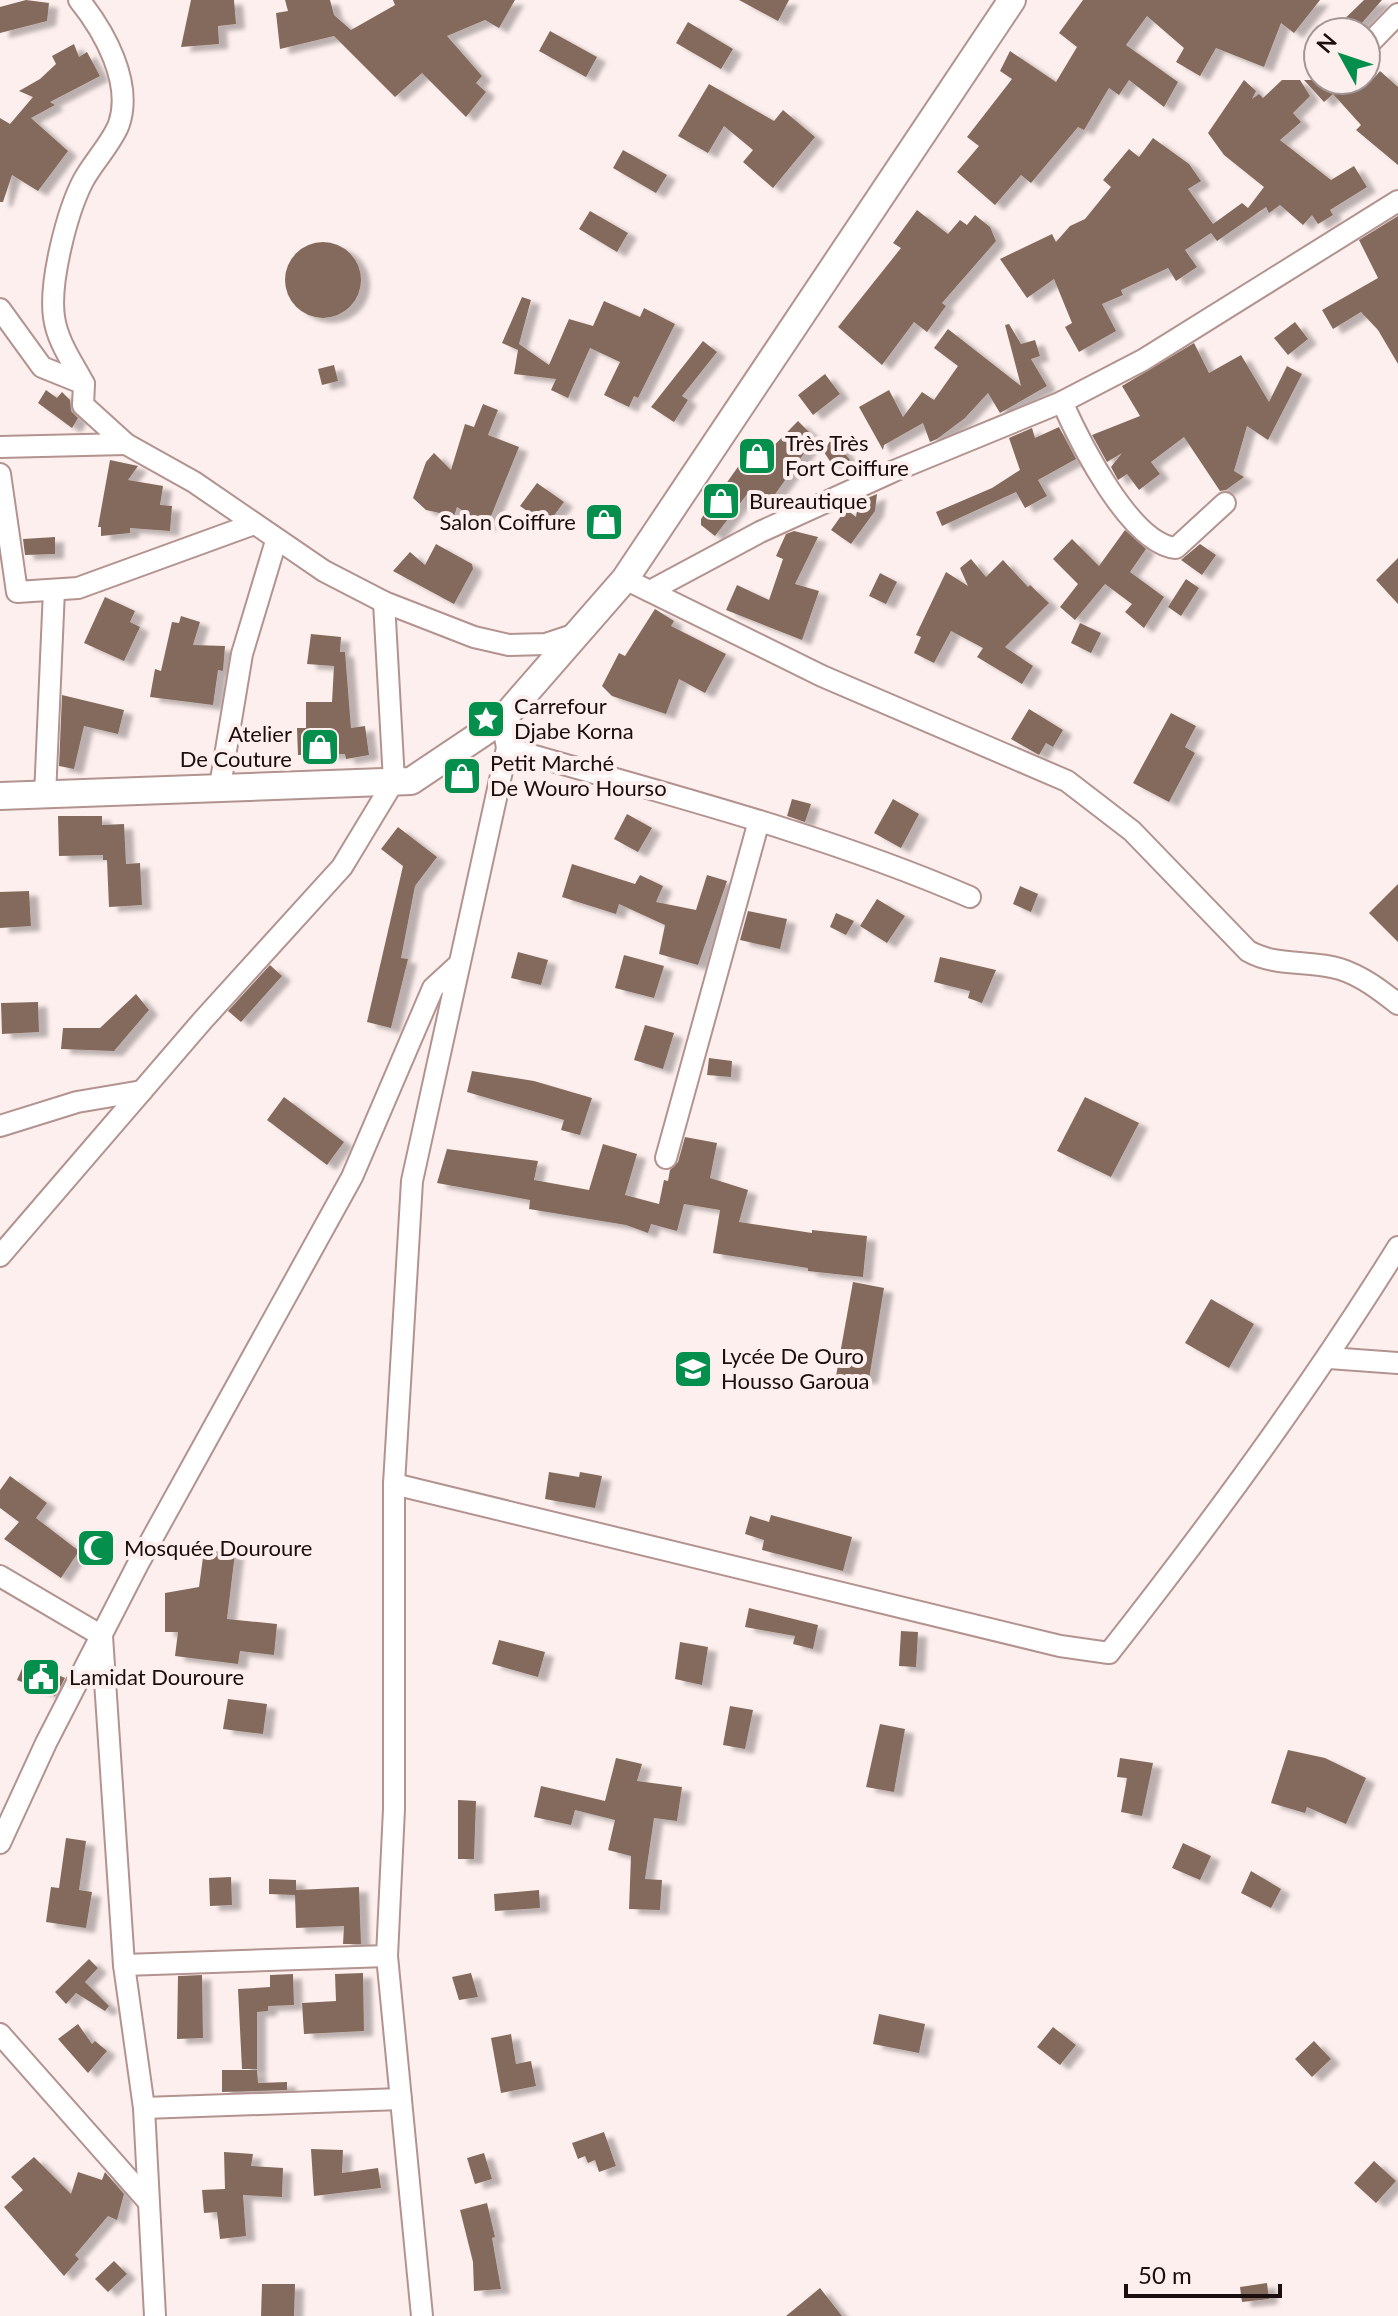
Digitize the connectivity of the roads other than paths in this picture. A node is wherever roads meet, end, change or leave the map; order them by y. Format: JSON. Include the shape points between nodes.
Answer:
{"nodes":[{"id":1,"x":79,"y":0,"type":"edge"},
{"id":2,"x":1012,"y":0,"type":"edge"},
{"id":3,"x":1398,"y":14,"type":"edge"},
{"id":4,"x":1382,"y":30,"type":"edge"},
{"id":5,"x":1398,"y":201,"type":"edge"},
{"id":6,"x":0,"y":309,"type":"edge"},
{"id":7,"x":84,"y":384,"type":"junction"},
{"id":8,"x":1062,"y":402,"type":"junction"},
{"id":9,"x":126,"y":444,"type":"junction"},
{"id":10,"x":0,"y":447,"type":"edge"},
{"id":11,"x":0,"y":474,"type":"edge"},
{"id":12,"x":1225,"y":503,"type":"dead end"},
{"id":13,"x":254,"y":524,"type":"junction"},
{"id":14,"x":276,"y":541,"type":"junction"},
{"id":15,"x":625,"y":579,"type":"junction"},
{"id":16,"x":54,"y":590,"type":"junction"},
{"id":17,"x":650,"y":591,"type":"junction"},
{"id":18,"x":384,"y":602,"type":"junction"},
{"id":19,"x":581,"y":633,"type":"junction"},
{"id":20,"x":502,"y":720,"type":"junction"},
{"id":21,"x":507,"y":748,"type":"junction"},
{"id":22,"x":394,"y":781,"type":"junction"},
{"id":23,"x":220,"y":786,"type":"junction"},
{"id":24,"x":0,"y":796,"type":"edge"},
{"id":25,"x":45,"y":796,"type":"junction"},
{"id":26,"x":759,"y":821,"type":"junction"},
{"id":27,"x":970,"y":897,"type":"dead end"},
{"id":28,"x":458,"y":965,"type":"junction"},
{"id":29,"x":1398,"y":1004,"type":"edge"},
{"id":30,"x":142,"y":1091,"type":"junction"},
{"id":31,"x":0,"y":1126,"type":"edge"},
{"id":32,"x":666,"y":1158,"type":"dead end"},
{"id":33,"x":1398,"y":1247,"type":"edge"},
{"id":34,"x":0,"y":1256,"type":"edge"},
{"id":35,"x":1329,"y":1358,"type":"junction"},
{"id":36,"x":1398,"y":1363,"type":"edge"},
{"id":37,"x":394,"y":1484,"type":"junction"},
{"id":38,"x":0,"y":1576,"type":"edge"},
{"id":39,"x":102,"y":1636,"type":"junction"},
{"id":40,"x":0,"y":1843,"type":"edge"},
{"id":41,"x":387,"y":1956,"type":"junction"},
{"id":42,"x":124,"y":1965,"type":"junction"},
{"id":43,"x":0,"y":2034,"type":"edge"},
{"id":44,"x":401,"y":2099,"type":"junction"},
{"id":45,"x":144,"y":2108,"type":"junction"},
{"id":46,"x":147,"y":2200,"type":"junction"},
{"id":47,"x":155,"y":2316,"type":"edge"},
{"id":48,"x":422,"y":2316,"type":"edge"}],
"edges":[{"from":1,"to":7,"type":"street","via":[[107,42],[122,103],[118,125],[74,199],[54,299],[59,337]]},
{"from":2,"to":15,"type":"main road"},
{"from":3,"to":4,"type":"street"},
{"from":5,"to":8,"type":"street","via":[[1223,313]]},
{"from":6,"to":7,"type":"street","via":[[42,367]]},
{"from":7,"to":9,"type":"street","via":[[83,405]]},
{"from":8,"to":12,"type":"street","via":[[1105,485],[1166,547],[1176,548]]},
{"from":8,"to":17,"type":"street","via":[[787,520]]},
{"from":9,"to":10,"type":"street"},
{"from":9,"to":13,"type":"street"},
{"from":11,"to":16,"type":"street","via":[[17,592]]},
{"from":13,"to":14,"type":"street"},
{"from":13,"to":16,"type":"street","via":[[78,588]]},
{"from":14,"to":18,"type":"street"},
{"from":14,"to":23,"type":"street","via":[[242,654]]},
{"from":15,"to":17,"type":"street"},
{"from":15,"to":19,"type":"main road"},
{"from":16,"to":25,"type":"street"},
{"from":17,"to":29,"type":"street","via":[[822,676],[1067,781],[1132,831],[1248,951],[1262,959],[1339,969],[1366,980]]},
{"from":18,"to":19,"type":"street","via":[[509,645],[546,644]]},
{"from":18,"to":22,"type":"street"},
{"from":19,"to":20,"type":"main road"},
{"from":20,"to":21,"type":"street"},
{"from":20,"to":22,"type":"main road","via":[[411,781]]},
{"from":21,"to":26,"type":"street"},
{"from":21,"to":28,"type":"street"},
{"from":22,"to":23,"type":"main road"},
{"from":22,"to":30,"type":"street","via":[[342,867]]},
{"from":23,"to":25,"type":"main road"},
{"from":24,"to":25,"type":"main road"},
{"from":26,"to":27,"type":"street"},
{"from":26,"to":32,"type":"street"},
{"from":28,"to":37,"type":"street","via":[[412,1181]]},
{"from":28,"to":39,"type":"street","via":[[433,988],[352,1177]]},
{"from":30,"to":31,"type":"street","via":[[77,1102]]},
{"from":30,"to":34,"type":"street"},
{"from":33,"to":35,"type":"street"},
{"from":35,"to":36,"type":"street"},
{"from":35,"to":37,"type":"street","via":[[1109,1653],[1060,1646]]},
{"from":37,"to":41,"type":"street","via":[[394,1809]]},
{"from":38,"to":39,"type":"street"},
{"from":39,"to":40,"type":"street"},
{"from":39,"to":42,"type":"street"},
{"from":41,"to":42,"type":"street"},
{"from":41,"to":44,"type":"street"},
{"from":42,"to":45,"type":"street"},
{"from":43,"to":46,"type":"street"},
{"from":44,"to":45,"type":"street"},
{"from":44,"to":48,"type":"street"},
{"from":45,"to":46,"type":"street"},
{"from":46,"to":47,"type":"street"}]}
